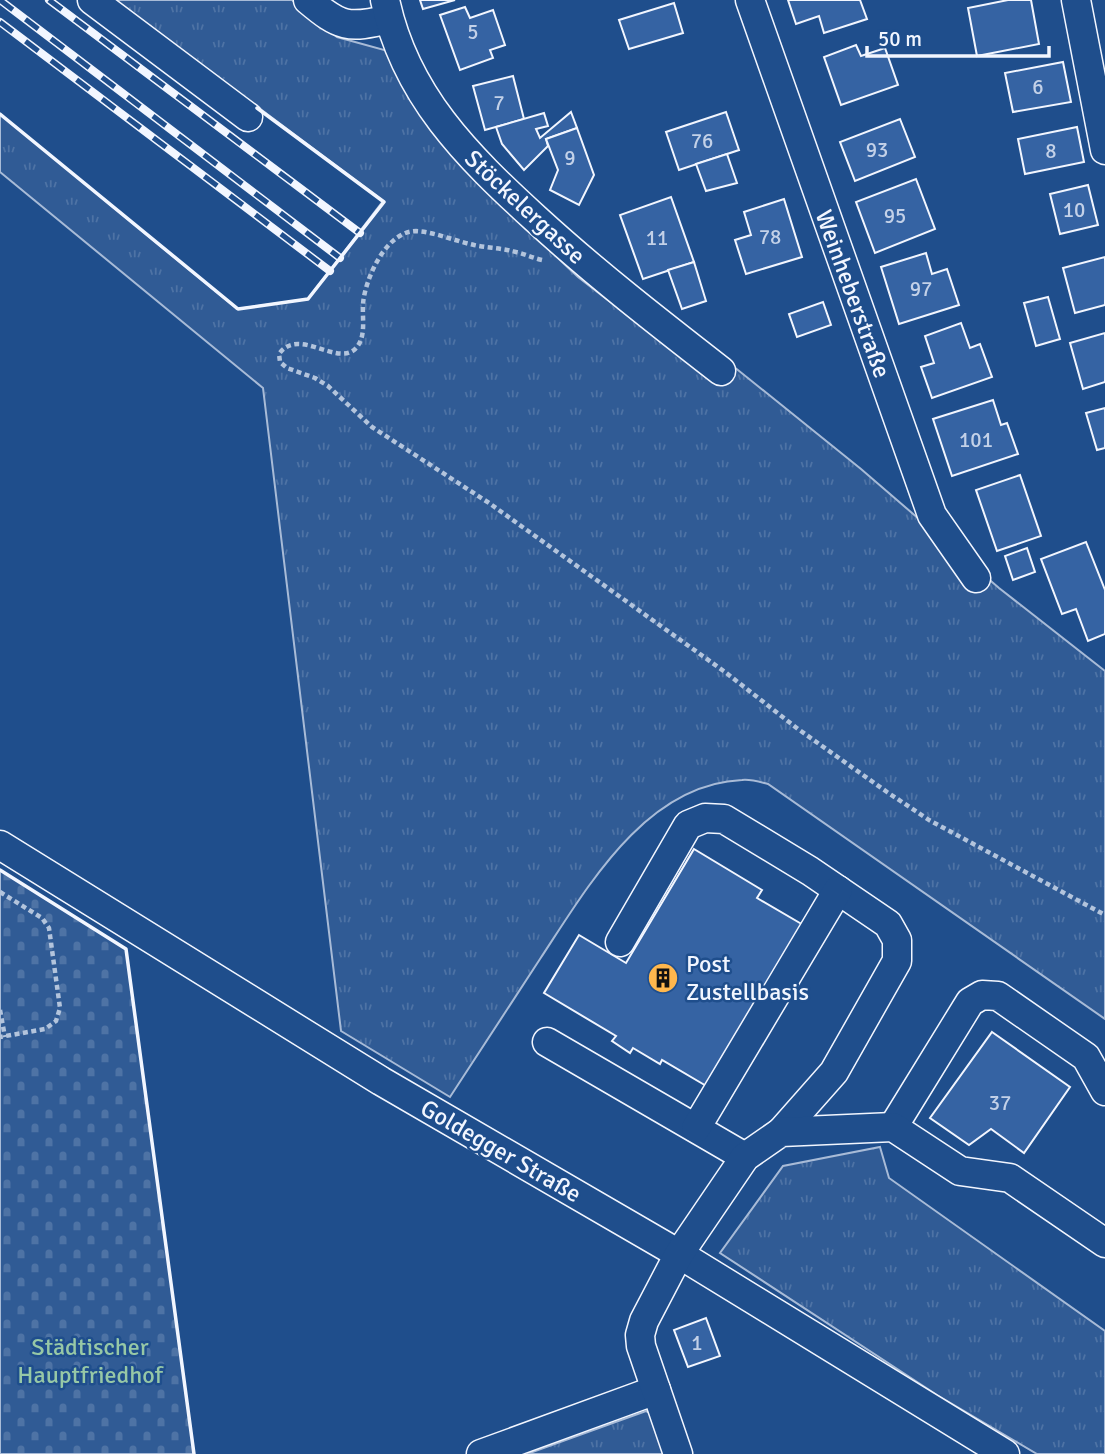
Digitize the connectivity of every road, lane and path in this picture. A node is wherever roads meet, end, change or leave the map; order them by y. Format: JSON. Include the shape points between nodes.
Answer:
{"nodes":[{"id":1,"x":92,"y":0,"type":"edge"},
{"id":2,"x":307,"y":0,"type":"edge"},
{"id":3,"x":750,"y":0,"type":"edge"},
{"id":4,"x":1076,"y":0,"type":"edge"},
{"id":5,"x":387,"y":10,"type":"edge"},
{"id":6,"x":248,"y":117,"type":"dead end"},
{"id":7,"x":1105,"y":150,"type":"edge"},
{"id":8,"x":547,"y":262,"type":"dead end"},
{"id":9,"x":721,"y":371,"type":"dead end"},
{"id":10,"x":976,"y":578,"type":"dead end"},
{"id":11,"x":0,"y":845,"type":"edge"},
{"id":12,"x":838,"y":890,"type":"junction"},
{"id":13,"x":0,"y":892,"type":"edge"},
{"id":14,"x":1105,"y":915,"type":"edge"},
{"id":15,"x":620,"y":942,"type":"dead end"},
{"id":16,"x":0,"y":1010,"type":"edge"},
{"id":17,"x":2,"y":1037,"type":"edge"},
{"id":18,"x":547,"y":1042,"type":"dead end"},
{"id":19,"x":1105,"y":1091,"type":"edge"},
{"id":20,"x":893,"y":1127,"type":"junction"},
{"id":21,"x":696,"y":1128,"type":"junction"},
{"id":22,"x":781,"y":1132,"type":"junction"},
{"id":23,"x":745,"y":1157,"type":"junction"},
{"id":24,"x":1105,"y":1243,"type":"edge"},
{"id":25,"x":679,"y":1254,"type":"junction"},
{"id":26,"x":656,"y":1390,"type":"junction"},
{"id":27,"x":481,"y":1454,"type":"edge"},
{"id":28,"x":678,"y":1454,"type":"edge"},
{"id":29,"x":1005,"y":1454,"type":"edge"}],
"edges":[{"from":1,"to":6,"type":"street"},
{"from":2,"to":5,"type":"street","via":[[340,23],[362,26]]},
{"from":3,"to":10,"type":"street","name":"Weinheberstraße","via":[[932,515]]},
{"from":4,"to":7,"type":"street"},
{"from":5,"to":9,"type":"street","name":"Stöckelergasse","via":[[411,74],[459,145],[590,269]]},
{"from":8,"to":14,"type":"path","via":[[428,232],[400,235],[374,265],[367,283],[358,347],[337,353],[294,344],[279,354],[280,362],[328,386],[372,427],[499,510],[887,792],[950,832]]},
{"from":11,"to":25,"type":"street","name":"Goldegger Straße","via":[[380,1081]]},
{"from":12,"to":15,"type":"street","via":[[724,819],[705,818],[688,825]]},
{"from":12,"to":21,"type":"street"},
{"from":12,"to":22,"type":"street","via":[[888,924],[897,940],[897,961],[834,1072]]},
{"from":13,"to":17,"type":"path","via":[[43,918],[49,928],[60,1008],[56,1021],[45,1029]]},
{"from":16,"to":17,"type":"path"},
{"from":18,"to":21,"type":"street"},
{"from":19,"to":20,"type":"street","via":[[1086,1057],[998,996],[982,995],[970,1002]]},
{"from":20,"to":22,"type":"street"},
{"from":20,"to":24,"type":"street","via":[[960,1171],[1010,1178]]},
{"from":21,"to":23,"type":"street"},
{"from":22,"to":23,"type":"street"},
{"from":23,"to":25,"type":"street"},
{"from":25,"to":26,"type":"street","via":[[640,1335]]},
{"from":25,"to":29,"type":"street","name":"Goldegger Straße"},
{"from":26,"to":27,"type":"street"},
{"from":26,"to":28,"type":"street"}]}
